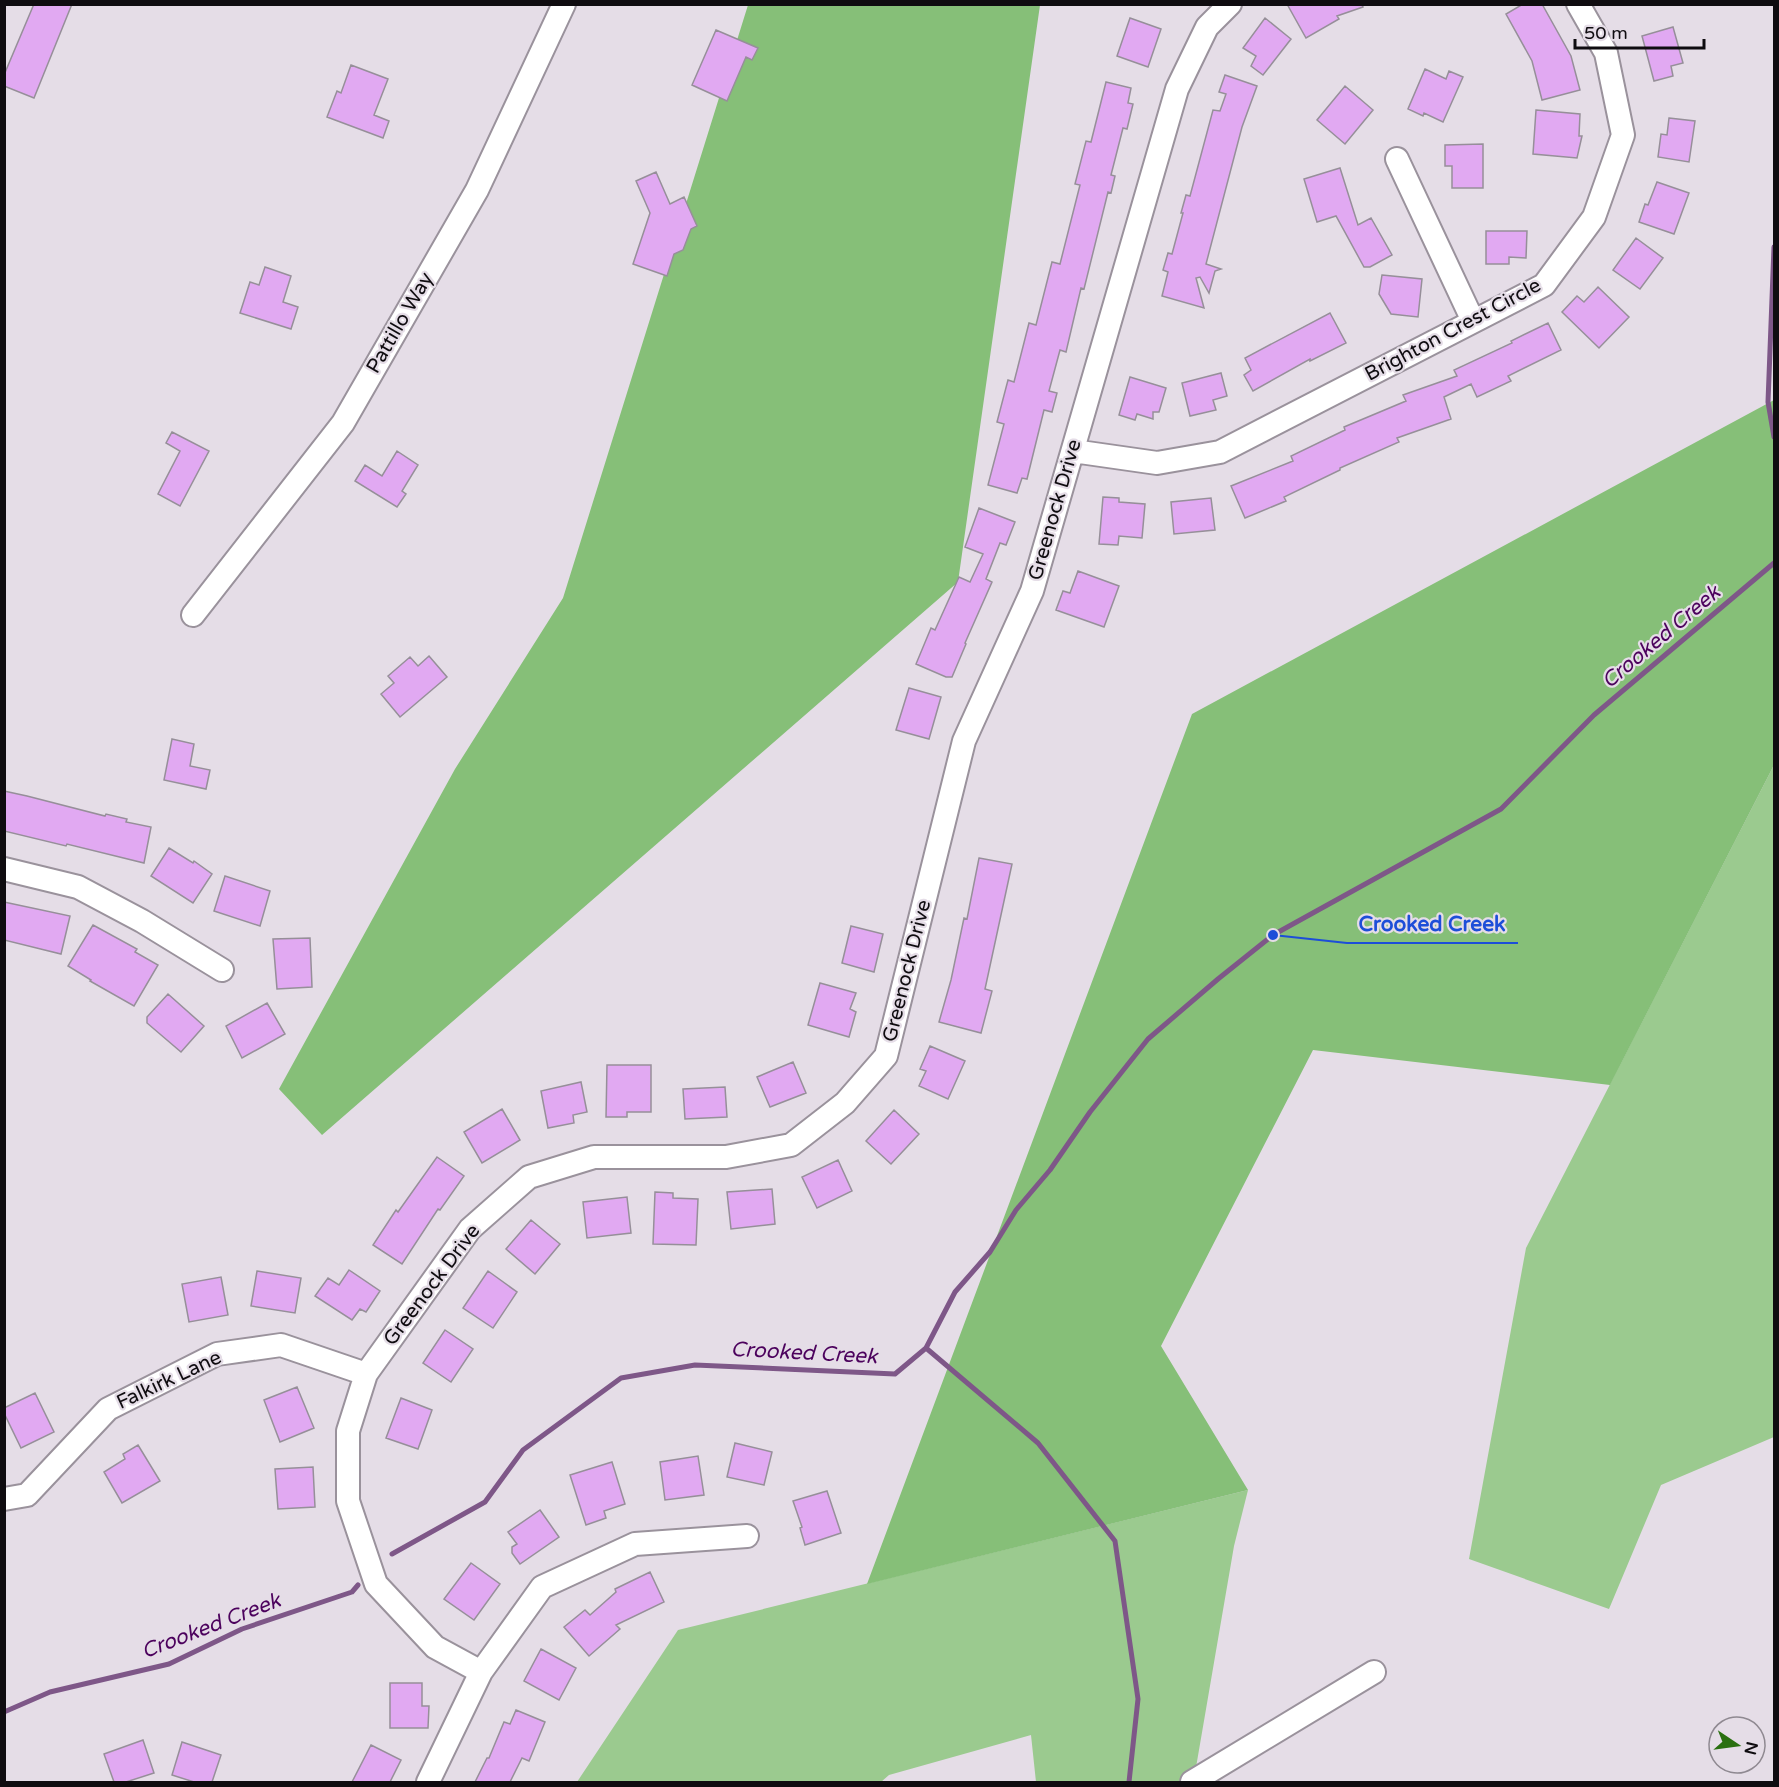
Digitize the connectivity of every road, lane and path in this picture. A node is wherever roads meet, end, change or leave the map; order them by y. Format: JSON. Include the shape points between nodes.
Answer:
{"nodes":[{"id":1,"x":564,"y":4,"type":"edge"},
{"id":2,"x":1230,"y":4,"type":"edge"},
{"id":3,"x":1578,"y":4,"type":"edge"},
{"id":4,"x":1397,"y":159,"type":"dead end"},
{"id":5,"x":1473,"y":321,"type":"junction"},
{"id":6,"x":1073,"y":451,"type":"junction"},
{"id":7,"x":194,"y":615,"type":"dead end"},
{"id":8,"x":4,"y":869,"type":"edge"},
{"id":9,"x":222,"y":970,"type":"dead end"},
{"id":10,"x":366,"y":1374,"type":"junction"},
{"id":11,"x":4,"y":1499,"type":"edge"},
{"id":12,"x":747,"y":1536,"type":"dead end"},
{"id":13,"x":481,"y":1672,"type":"junction"},
{"id":14,"x":1374,"y":1672,"type":"dead end"},
{"id":15,"x":428,"y":1782,"type":"edge"},
{"id":16,"x":1192,"y":1782,"type":"edge"}],
"edges":[{"from":1,"to":7,"type":"street","name":"Pattillo Way","via":[[477,190],[343,423]]},
{"from":2,"to":6,"type":"street","name":"Greenock Drive","via":[[1208,27],[1177,89]]},
{"from":3,"to":5,"type":"street","name":"Brighton Crest Circle","via":[[1606,53],[1623,135],[1594,217],[1544,285]]},
{"from":4,"to":5,"type":"street"},
{"from":5,"to":6,"type":"street","name":"Brighton Crest Circle","via":[[1220,452],[1157,463]]},
{"from":6,"to":10,"type":"street","name":"Greenock Drive","via":[[1032,591],[964,741],[886,1056],[844,1103],[791,1145],[726,1157],[594,1157],[529,1177],[470,1229]]},
{"from":8,"to":9,"type":"street","via":[[78,887]]},
{"from":10,"to":11,"type":"street","name":"Falkirk Lane","via":[[281,1346],[217,1354],[108,1409],[27,1495]]},
{"from":10,"to":13,"type":"street","name":"Greenock Drive","via":[[348,1431],[348,1501],[376,1584],[435,1647]]},
{"from":12,"to":13,"type":"street","via":[[635,1544],[542,1587]]},
{"from":13,"to":15,"type":"street"},
{"from":14,"to":16,"type":"street"}]}
